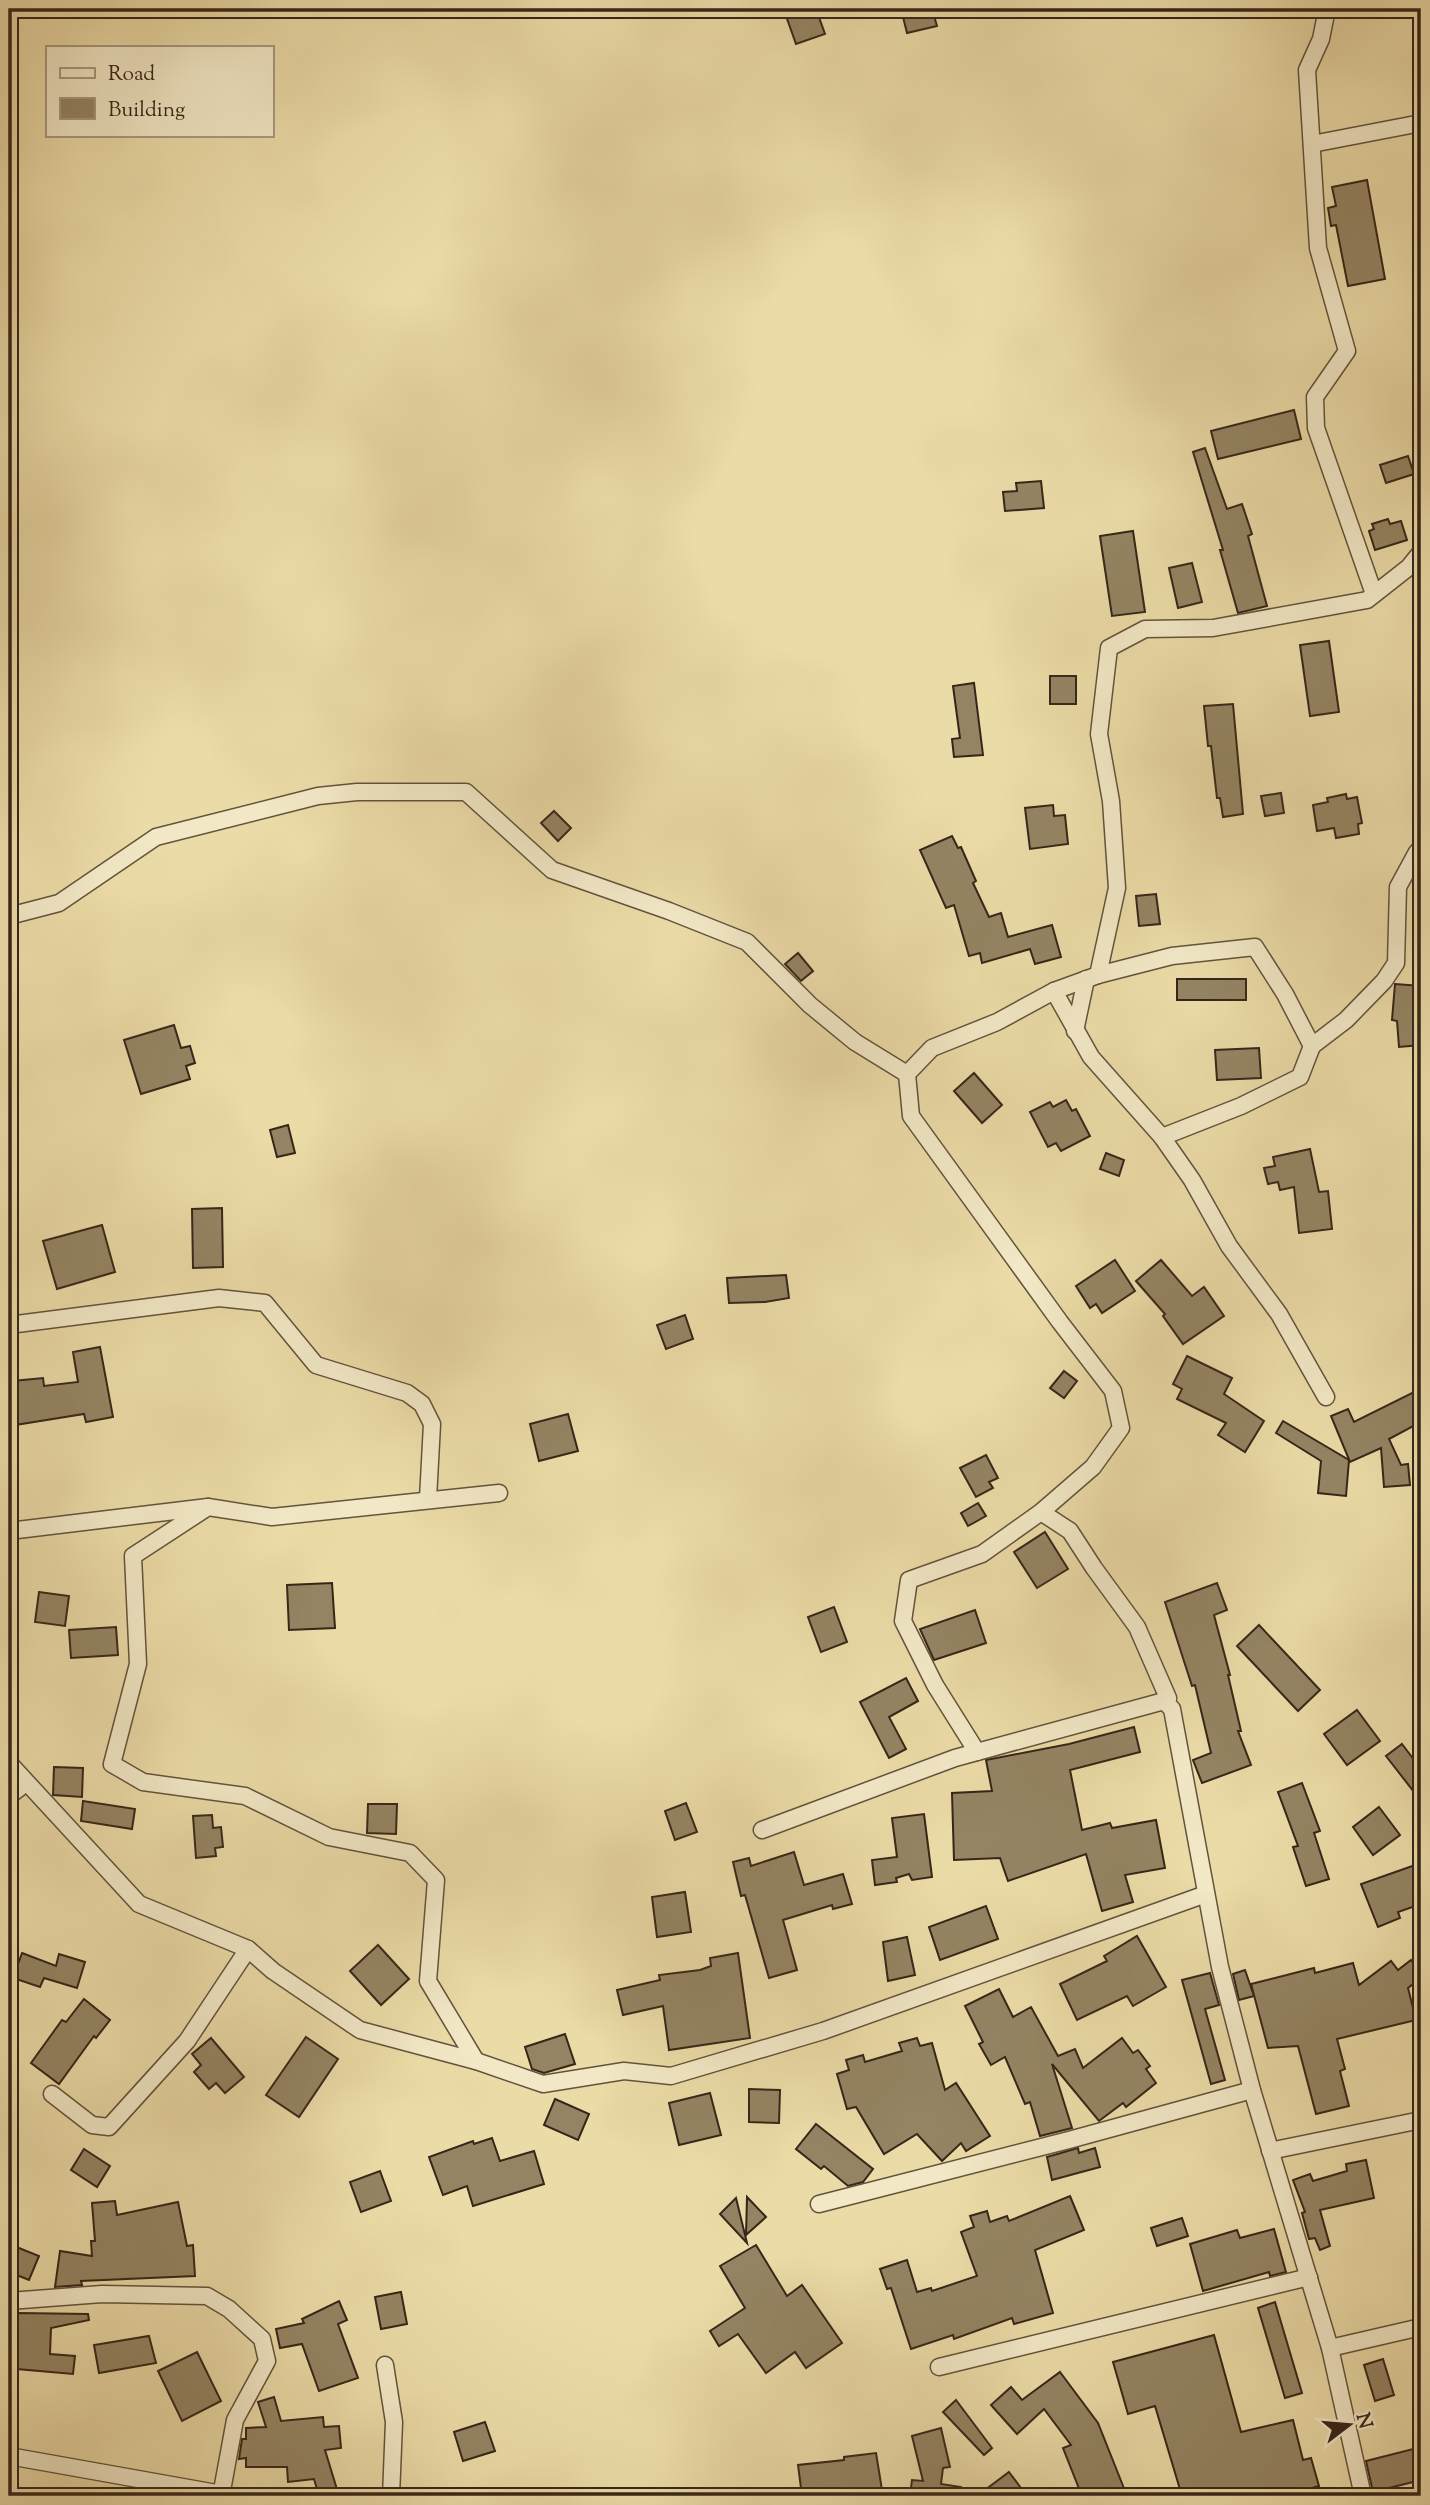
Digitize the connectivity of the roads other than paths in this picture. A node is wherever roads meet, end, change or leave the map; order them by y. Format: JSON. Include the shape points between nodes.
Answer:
{"nodes":[{"id":1,"x":1327,"y":9,"type":"edge"},
{"id":2,"x":1421,"y":123,"type":"edge"},
{"id":3,"x":1312,"y":144,"type":"junction"},
{"id":4,"x":1421,"y":552,"type":"edge"},
{"id":5,"x":1415,"y":572,"type":"edge"},
{"id":6,"x":1374,"y":594,"type":"junction"},
{"id":7,"x":1421,"y":851,"type":"edge"},
{"id":8,"x":9,"y":916,"type":"edge"},
{"id":9,"x":1092,"y":977,"type":"junction"},
{"id":10,"x":1054,"y":991,"type":"junction"},
{"id":11,"x":1075,"y":1031,"type":"junction"},
{"id":12,"x":1312,"y":1046,"type":"junction"},
{"id":13,"x":907,"y":1074,"type":"junction"},
{"id":14,"x":1162,"y":1137,"type":"junction"},
{"id":15,"x":9,"y":1325,"type":"edge"},
{"id":16,"x":1326,"y":1398,"type":"dead end"},
{"id":17,"x":499,"y":1493,"type":"dead end"},
{"id":18,"x":428,"y":1499,"type":"junction"},
{"id":19,"x":208,"y":1507,"type":"junction"},
{"id":20,"x":1041,"y":1512,"type":"junction"},
{"id":21,"x":9,"y":1531,"type":"edge"},
{"id":22,"x":1164,"y":1701,"type":"junction"},
{"id":23,"x":977,"y":1752,"type":"junction"},
{"id":24,"x":9,"y":1763,"type":"edge"},
{"id":25,"x":26,"y":1783,"type":"junction"},
{"id":26,"x":9,"y":1796,"type":"edge"},
{"id":27,"x":762,"y":1830,"type":"dead end"},
{"id":28,"x":1206,"y":1894,"type":"junction"},
{"id":29,"x":248,"y":1950,"type":"junction"},
{"id":30,"x":476,"y":2061,"type":"junction"},
{"id":31,"x":1252,"y":2090,"type":"junction"},
{"id":32,"x":52,"y":2094,"type":"dead end"},
{"id":33,"x":1421,"y":2120,"type":"edge"},
{"id":34,"x":1270,"y":2151,"type":"junction"},
{"id":35,"x":819,"y":2204,"type":"dead end"},
{"id":36,"x":1309,"y":2277,"type":"junction"},
{"id":37,"x":9,"y":2301,"type":"edge"},
{"id":38,"x":1421,"y":2327,"type":"edge"},
{"id":39,"x":1330,"y":2348,"type":"junction"},
{"id":40,"x":385,"y":2365,"type":"dead end"},
{"id":41,"x":939,"y":2367,"type":"dead end"},
{"id":42,"x":9,"y":2456,"type":"edge"},
{"id":43,"x":222,"y":2495,"type":"edge"},
{"id":44,"x":391,"y":2496,"type":"edge"},
{"id":45,"x":1363,"y":2496,"type":"edge"}],
"edges":[{"from":1,"to":3,"type":"street","via":[[1321,39],[1307,70]]},
{"from":2,"to":3,"type":"street"},
{"from":3,"to":6,"type":"street","via":[[1318,248],[1347,351],[1315,397],[1316,428]]},
{"from":4,"to":5,"type":"street"},
{"from":5,"to":6,"type":"street"},
{"from":6,"to":9,"type":"street","via":[[1367,600],[1213,628],[1145,629],[1110,648],[1099,734],[1111,800],[1117,888]]},
{"from":7,"to":12,"type":"street","via":[[1398,887],[1396,963],[1346,1020]]},
{"from":8,"to":13,"type":"street","via":[[58,903],[156,837],[318,796],[466,792],[552,870],[747,942],[810,1005],[855,1042]]},
{"from":9,"to":10,"type":"street"},
{"from":9,"to":11,"type":"street"},
{"from":9,"to":12,"type":"street","via":[[1172,956],[1255,947]]},
{"from":10,"to":11,"type":"street"},
{"from":10,"to":13,"type":"street","via":[[997,1022],[932,1048]]},
{"from":11,"to":14,"type":"street","via":[[1091,1057]]},
{"from":12,"to":14,"type":"street","via":[[1300,1077]]},
{"from":13,"to":20,"type":"street","via":[[911,1116],[1113,1391],[1121,1428],[1093,1467]]},
{"from":14,"to":16,"type":"street","via":[[1229,1246],[1279,1314]]},
{"from":15,"to":18,"type":"street","via":[[219,1298],[265,1303],[316,1365],[407,1393],[422,1404],[432,1424]]},
{"from":17,"to":18,"type":"street"},
{"from":18,"to":19,"type":"street","via":[[272,1517]]},
{"from":19,"to":21,"type":"street"},
{"from":19,"to":30,"type":"street","via":[[133,1556],[138,1664],[112,1764],[143,1782],[245,1796],[329,1837],[410,1853],[436,1880],[428,1981]]},
{"from":20,"to":22,"type":"street","via":[[1070,1531],[1137,1627],[1168,1698]]},
{"from":20,"to":23,"type":"street","via":[[982,1554],[909,1580],[903,1620],[935,1685]]},
{"from":22,"to":23,"type":"street"},
{"from":22,"to":28,"type":"street","via":[[1172,1709]]},
{"from":23,"to":27,"type":"street"},
{"from":24,"to":25,"type":"street"},
{"from":25,"to":26,"type":"street"},
{"from":25,"to":29,"type":"street","via":[[139,1904]]},
{"from":28,"to":30,"type":"street","via":[[823,2031],[671,2076],[624,2071],[543,2084]]},
{"from":28,"to":31,"type":"street"},
{"from":29,"to":30,"type":"street","via":[[360,2030]]},
{"from":29,"to":32,"type":"street","via":[[187,2041],[109,2127],[92,2125]]},
{"from":31,"to":34,"type":"street"},
{"from":31,"to":35,"type":"street"},
{"from":33,"to":34,"type":"street"},
{"from":34,"to":36,"type":"street"},
{"from":36,"to":39,"type":"street"},
{"from":36,"to":41,"type":"street"},
{"from":37,"to":43,"type":"street","via":[[102,2294],[207,2297],[229,2309],[262,2339],[267,2361],[235,2420]]},
{"from":38,"to":39,"type":"street"},
{"from":39,"to":45,"type":"street"},
{"from":40,"to":44,"type":"street","via":[[394,2421]]},
{"from":42,"to":43,"type":"street"}]}
